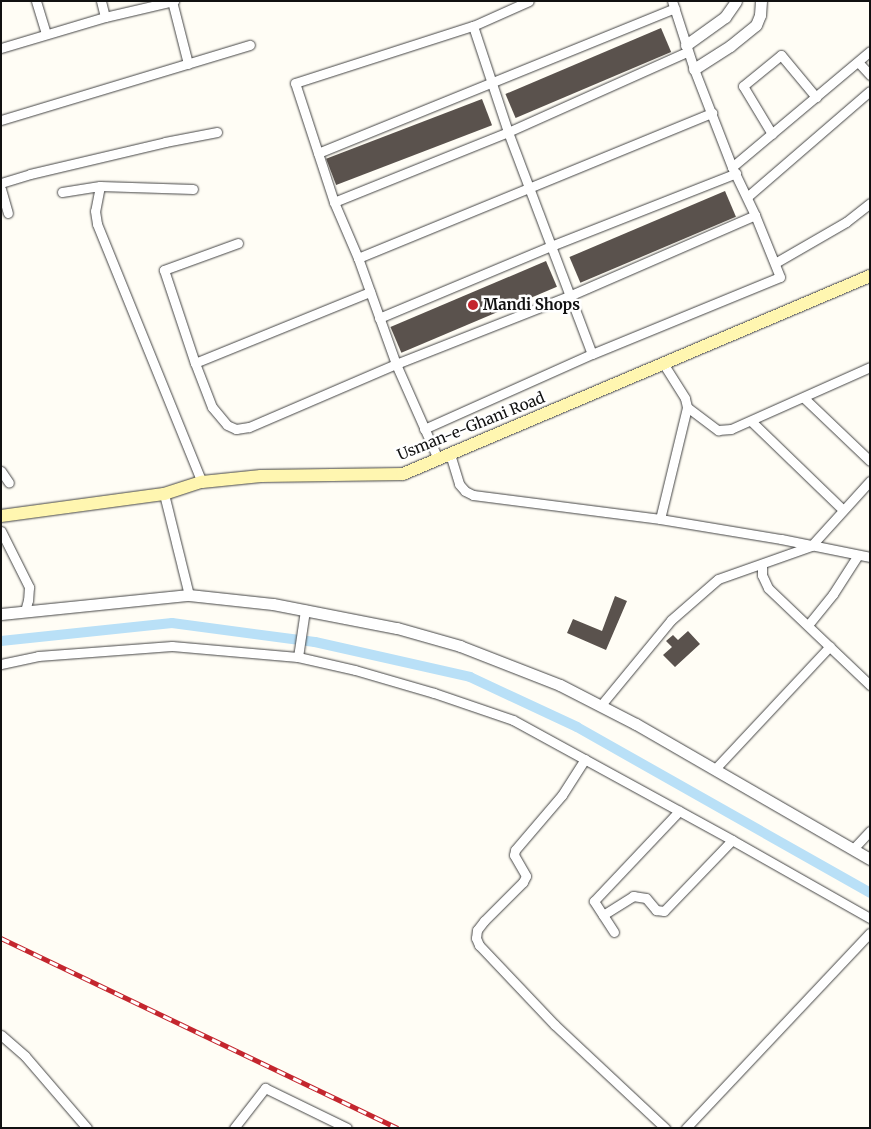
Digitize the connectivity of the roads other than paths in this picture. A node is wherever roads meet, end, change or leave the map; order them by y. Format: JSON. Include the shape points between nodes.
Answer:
{"nodes":[{"id":1,"x":36,"y":1,"type":"edge"},
{"id":2,"x":101,"y":1,"type":"edge"},
{"id":3,"x":173,"y":1,"type":"edge"},
{"id":4,"x":529,"y":1,"type":"edge"},
{"id":5,"x":736,"y":1,"type":"edge"},
{"id":6,"x":761,"y":1,"type":"edge"},
{"id":7,"x":674,"y":5,"type":"edge"},
{"id":8,"x":105,"y":17,"type":"junction"},
{"id":9,"x":473,"y":26,"type":"junction"},
{"id":10,"x":46,"y":34,"type":"junction"},
{"id":11,"x":250,"y":45,"type":"dead end"},
{"id":12,"x":1,"y":48,"type":"edge"},
{"id":13,"x":686,"y":49,"type":"junction"},
{"id":14,"x":870,"y":51,"type":"edge"},
{"id":15,"x":858,"y":62,"type":"junction"},
{"id":16,"x":188,"y":64,"type":"junction"},
{"id":17,"x":694,"y":69,"type":"junction"},
{"id":18,"x":870,"y":75,"type":"edge"},
{"id":19,"x":492,"y":81,"type":"junction"},
{"id":20,"x":870,"y":91,"type":"edge"},
{"id":21,"x":816,"y":97,"type":"junction"},
{"id":22,"x":712,"y":112,"type":"junction"},
{"id":23,"x":1,"y":120,"type":"edge"},
{"id":24,"x":217,"y":132,"type":"dead end"},
{"id":25,"x":508,"y":132,"type":"junction"},
{"id":26,"x":772,"y":134,"type":"junction"},
{"id":27,"x":318,"y":153,"type":"junction"},
{"id":28,"x":734,"y":170,"type":"junction"},
{"id":29,"x":1,"y":183,"type":"edge"},
{"id":30,"x":100,"y":186,"type":"junction"},
{"id":31,"x":531,"y":188,"type":"junction"},
{"id":32,"x":1,"y":189,"type":"edge"},
{"id":33,"x":193,"y":189,"type":"dead end"},
{"id":34,"x":62,"y":192,"type":"dead end"},
{"id":35,"x":746,"y":197,"type":"junction"},
{"id":36,"x":334,"y":202,"type":"junction"},
{"id":37,"x":870,"y":203,"type":"edge"},
{"id":38,"x":8,"y":213,"type":"dead end"},
{"id":39,"x":755,"y":215,"type":"junction"},
{"id":40,"x":238,"y":243,"type":"dead end"},
{"id":41,"x":551,"y":246,"type":"junction"},
{"id":42,"x":358,"y":258,"type":"junction"},
{"id":43,"x":775,"y":263,"type":"junction"},
{"id":44,"x":870,"y":276,"type":"edge"},
{"id":45,"x":370,"y":292,"type":"junction"},
{"id":46,"x":569,"y":296,"type":"junction"},
{"id":47,"x":379,"y":318,"type":"junction"},
{"id":48,"x":592,"y":354,"type":"junction"},
{"id":49,"x":194,"y":363,"type":"junction"},
{"id":50,"x":663,"y":363,"type":"junction"},
{"id":51,"x":396,"y":364,"type":"junction"},
{"id":52,"x":870,"y":368,"type":"edge"},
{"id":53,"x":804,"y":398,"type":"junction"},
{"id":54,"x":687,"y":408,"type":"junction"},
{"id":55,"x":751,"y":421,"type":"junction"},
{"id":56,"x":424,"y":429,"type":"junction"},
{"id":57,"x":444,"y":457,"type":"junction"},
{"id":58,"x":870,"y":461,"type":"edge"},
{"id":59,"x":1,"y":471,"type":"edge"},
{"id":60,"x":870,"y":481,"type":"edge"},
{"id":61,"x":202,"y":482,"type":"junction"},
{"id":62,"x":9,"y":483,"type":"dead end"},
{"id":63,"x":164,"y":494,"type":"junction"},
{"id":64,"x":842,"y":509,"type":"junction"},
{"id":65,"x":1,"y":516,"type":"edge"},
{"id":66,"x":660,"y":519,"type":"junction"},
{"id":67,"x":1,"y":531,"type":"edge"},
{"id":68,"x":811,"y":546,"type":"junction"},
{"id":69,"x":858,"y":554,"type":"junction"},
{"id":70,"x":870,"y":557,"type":"edge"},
{"id":71,"x":762,"y":565,"type":"junction"},
{"id":72,"x":189,"y":595,"type":"junction"},
{"id":73,"x":305,"y":610,"type":"junction"},
{"id":74,"x":25,"y":611,"type":"junction"},
{"id":75,"x":1,"y":614,"type":"edge"},
{"id":76,"x":808,"y":625,"type":"junction"},
{"id":77,"x":830,"y":646,"type":"junction"},
{"id":78,"x":298,"y":654,"type":"junction"},
{"id":79,"x":1,"y":664,"type":"edge"},
{"id":80,"x":870,"y":685,"type":"edge"},
{"id":81,"x":601,"y":705,"type":"junction"},
{"id":82,"x":585,"y":759,"type":"junction"},
{"id":83,"x":715,"y":769,"type":"junction"},
{"id":84,"x":679,"y":811,"type":"junction"},
{"id":85,"x":870,"y":831,"type":"edge"},
{"id":86,"x":732,"y":840,"type":"junction"},
{"id":87,"x":853,"y":849,"type":"junction"},
{"id":88,"x":870,"y":859,"type":"edge"},
{"id":89,"x":603,"y":915,"type":"junction"},
{"id":90,"x":870,"y":918,"type":"edge"},
{"id":91,"x":614,"y":932,"type":"dead end"},
{"id":92,"x":870,"y":933,"type":"edge"},
{"id":93,"x":1,"y":1035,"type":"edge"},
{"id":94,"x":235,"y":1127,"type":"edge"},
{"id":95,"x":87,"y":1128,"type":"edge"},
{"id":96,"x":347,"y":1128,"type":"edge"},
{"id":97,"x":665,"y":1128,"type":"edge"},
{"id":98,"x":686,"y":1128,"type":"edge"}],
"edges":[{"from":1,"to":10,"type":"street"},
{"from":2,"to":8,"type":"street"},
{"from":3,"to":8,"type":"street"},
{"from":3,"to":16,"type":"street"},
{"from":4,"to":9,"type":"street"},
{"from":5,"to":13,"type":"street","via":[[725,17]]},
{"from":6,"to":17,"type":"street","via":[[756,25]]},
{"from":7,"to":13,"type":"street"},
{"from":7,"to":19,"type":"street"},
{"from":8,"to":10,"type":"street"},
{"from":9,"to":19,"type":"street"},
{"from":9,"to":27,"type":"street","via":[[295,83]]},
{"from":10,"to":12,"type":"street"},
{"from":11,"to":16,"type":"street"},
{"from":13,"to":17,"type":"street"},
{"from":13,"to":25,"type":"street"},
{"from":14,"to":15,"type":"street"},
{"from":15,"to":18,"type":"street"},
{"from":15,"to":21,"type":"street"},
{"from":16,"to":23,"type":"street"},
{"from":17,"to":22,"type":"street"},
{"from":19,"to":25,"type":"street"},
{"from":19,"to":27,"type":"street"},
{"from":20,"to":35,"type":"street"},
{"from":21,"to":26,"type":"street"},
{"from":21,"to":26,"type":"street","via":[[781,55],[743,86]]},
{"from":22,"to":28,"type":"street"},
{"from":22,"to":31,"type":"street"},
{"from":24,"to":29,"type":"street","via":[[136,148]]},
{"from":25,"to":31,"type":"street"},
{"from":25,"to":36,"type":"street"},
{"from":26,"to":28,"type":"street"},
{"from":27,"to":36,"type":"street"},
{"from":28,"to":35,"type":"street"},
{"from":28,"to":41,"type":"street"},
{"from":30,"to":33,"type":"street"},
{"from":30,"to":34,"type":"street"},
{"from":30,"to":61,"type":"street","via":[[94,210],[97,224]]},
{"from":31,"to":41,"type":"street"},
{"from":31,"to":42,"type":"street"},
{"from":32,"to":38,"type":"street"},
{"from":35,"to":39,"type":"street"},
{"from":36,"to":42,"type":"street"},
{"from":37,"to":43,"type":"street","via":[[846,222]]},
{"from":39,"to":43,"type":"street"},
{"from":39,"to":46,"type":"street"},
{"from":40,"to":49,"type":"street","via":[[164,270]]},
{"from":41,"to":46,"type":"street"},
{"from":41,"to":47,"type":"street"},
{"from":42,"to":45,"type":"street"},
{"from":43,"to":48,"type":"street","via":[[780,277]]},
{"from":44,"to":50,"type":"main road","name":"Usman-e-Ghani Road"},
{"from":45,"to":47,"type":"street"},
{"from":45,"to":49,"type":"street"},
{"from":46,"to":48,"type":"street"},
{"from":46,"to":51,"type":"street"},
{"from":47,"to":51,"type":"street"},
{"from":48,"to":56,"type":"street"},
{"from":49,"to":51,"type":"street","via":[[212,407],[227,425],[236,429],[248,427]]},
{"from":50,"to":54,"type":"street","via":[[685,398]]},
{"from":50,"to":57,"type":"main road","name":"Usman-e-Ghani Road"},
{"from":51,"to":56,"type":"street"},
{"from":52,"to":53,"type":"street"},
{"from":53,"to":55,"type":"street"},
{"from":53,"to":58,"type":"street"},
{"from":54,"to":55,"type":"street","via":[[718,430]]},
{"from":54,"to":66,"type":"street"},
{"from":55,"to":64,"type":"street"},
{"from":56,"to":57,"type":"street"},
{"from":57,"to":61,"type":"main road","name":"Usman-e-Ghani Road","via":[[403,474],[261,476]]},
{"from":57,"to":66,"type":"street","via":[[465,491],[473,495]]},
{"from":59,"to":62,"type":"street"},
{"from":60,"to":64,"type":"street"},
{"from":61,"to":63,"type":"main road","name":"Usman-e-Ghani Road"},
{"from":63,"to":65,"type":"main road","name":"Usman-e-Ghani Road"},
{"from":63,"to":72,"type":"street"},
{"from":64,"to":68,"type":"street"},
{"from":66,"to":68,"type":"street"},
{"from":67,"to":74,"type":"street","via":[[29,587]]},
{"from":68,"to":69,"type":"street"},
{"from":68,"to":71,"type":"street"},
{"from":69,"to":70,"type":"street"},
{"from":69,"to":76,"type":"street","via":[[833,594]]},
{"from":71,"to":76,"type":"street","via":[[762,575],[768,588]]},
{"from":71,"to":81,"type":"street","via":[[718,579],[671,620]]},
{"from":72,"to":73,"type":"street"},
{"from":72,"to":74,"type":"street"},
{"from":73,"to":78,"type":"street"},
{"from":73,"to":81,"type":"street","via":[[397,628],[460,646],[552,681]]},
{"from":74,"to":75,"type":"street"},
{"from":76,"to":77,"type":"street"},
{"from":77,"to":80,"type":"street"},
{"from":77,"to":83,"type":"street"},
{"from":78,"to":79,"type":"street","via":[[172,646],[38,656]]},
{"from":78,"to":82,"type":"street","via":[[426,690],[504,717]]},
{"from":81,"to":83,"type":"street"},
{"from":82,"to":84,"type":"street"},
{"from":82,"to":97,"type":"street","via":[[562,795],[515,850],[514,855],[526,876],[484,921],[477,930],[476,938],[479,945],[555,1024]]},
{"from":83,"to":87,"type":"street"},
{"from":84,"to":86,"type":"street"},
{"from":84,"to":89,"type":"street","via":[[594,901]]},
{"from":85,"to":87,"type":"street"},
{"from":86,"to":89,"type":"street","via":[[664,911],[656,910],[646,898],[633,896]]},
{"from":86,"to":90,"type":"street"},
{"from":87,"to":88,"type":"street"},
{"from":89,"to":91,"type":"street"},
{"from":92,"to":98,"type":"street"},
{"from":93,"to":95,"type":"street","via":[[25,1056]]},
{"from":94,"to":96,"type":"street","via":[[265,1088]]}]}
